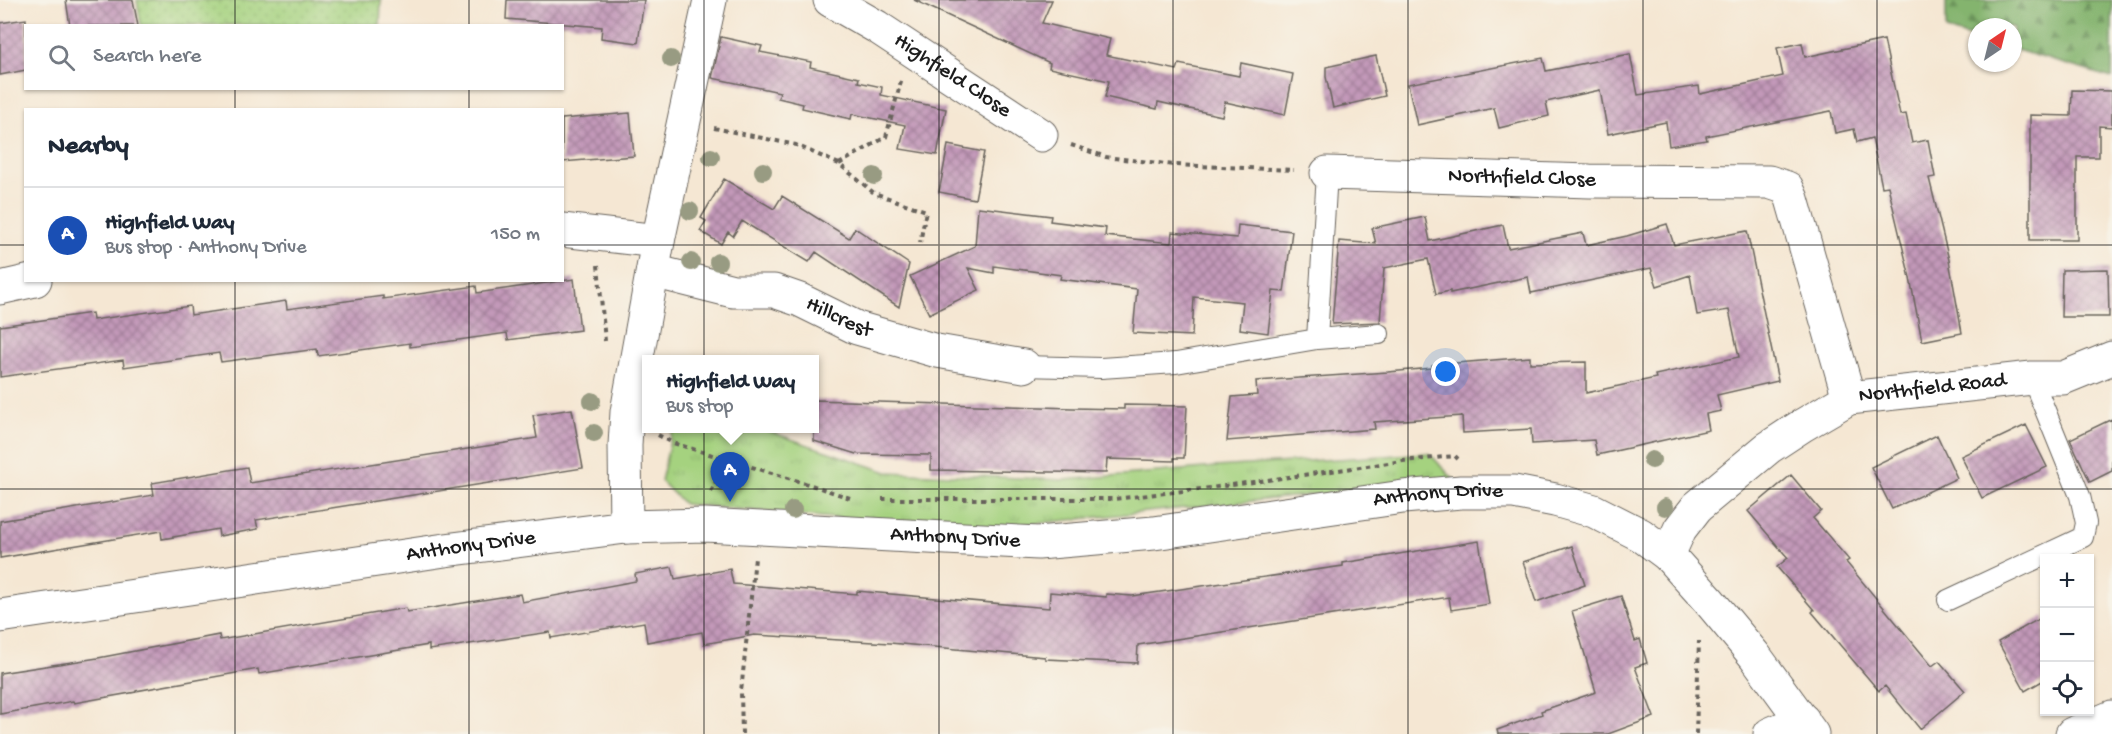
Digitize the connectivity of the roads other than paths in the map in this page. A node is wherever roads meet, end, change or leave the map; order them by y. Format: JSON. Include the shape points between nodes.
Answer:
{"nodes":[{"id":1,"x":710,"y":0,"type":"edge"},
{"id":2,"x":830,"y":0,"type":"edge"},
{"id":3,"x":1041,"y":135,"type":"road end"},
{"id":4,"x":1327,"y":173,"type":"joint"},
{"id":5,"x":564,"y":231,"type":"edge"},
{"id":6,"x":656,"y":256,"type":"junction"},
{"id":7,"x":26,"y":282,"type":"edge"},
{"id":8,"x":0,"y":288,"type":"edge"},
{"id":9,"x":1379,"y":334,"type":"dead end"},
{"id":10,"x":1317,"y":339,"type":"junction"},
{"id":11,"x":2112,"y":358,"type":"edge"},
{"id":12,"x":1024,"y":366,"type":"joint"},
{"id":13,"x":2032,"y":378,"type":"junction"},
{"id":14,"x":1849,"y":398,"type":"junction"},
{"id":15,"x":626,"y":527,"type":"junction"},
{"id":16,"x":1668,"y":555,"type":"junction"},
{"id":17,"x":1948,"y":600,"type":"dead end"},
{"id":18,"x":0,"y":616,"type":"edge"},
{"id":19,"x":2112,"y":717,"type":"edge"},
{"id":20,"x":1808,"y":727,"type":"edge"},
{"id":21,"x":1770,"y":734,"type":"edge"},
{"id":22,"x":2072,"y":734,"type":"edge"}],
"edges":[{"from":1,"to":6,"type":"street"},
{"from":2,"to":3,"type":"street","name":"Highfield Close"},
{"from":4,"to":10,"type":"lane"},
{"from":4,"to":14,"type":"street","name":"Northfield Close","via":[[1769,182],[1787,188]]},
{"from":5,"to":6,"type":"street","name":"Hillcrest"},
{"from":6,"to":12,"type":"street","name":"Hillcrest","via":[[733,291],[774,291],[857,328],[938,351]]},
{"from":6,"to":15,"type":"street","via":[[627,412]]},
{"from":7,"to":8,"type":"street"},
{"from":9,"to":10,"type":"lane"},
{"from":10,"to":12,"type":"lane","via":[[1176,363],[1101,368]]},
{"from":11,"to":13,"type":"street","name":"Northfield Road","via":[[2063,378]]},
{"from":13,"to":14,"type":"street","name":"Northfield Road"},
{"from":13,"to":17,"type":"lane","via":[[2080,496],[2086,523],[2083,537]]},
{"from":14,"to":16,"type":"street","name":"Northfield Road","via":[[1768,448],[1697,507],[1680,529]]},
{"from":15,"to":16,"type":"street","name":"Anthony Drive","via":[[705,525],[1038,543],[1154,534],[1403,497],[1514,492],[1594,510],[1641,535]]},
{"from":15,"to":18,"type":"street","name":"Anthony Drive"},
{"from":16,"to":20,"type":"street","name":"Anthony Drive","via":[[1755,656]]},
{"from":19,"to":22,"type":"street"},
{"from":20,"to":21,"type":"street"}]}
